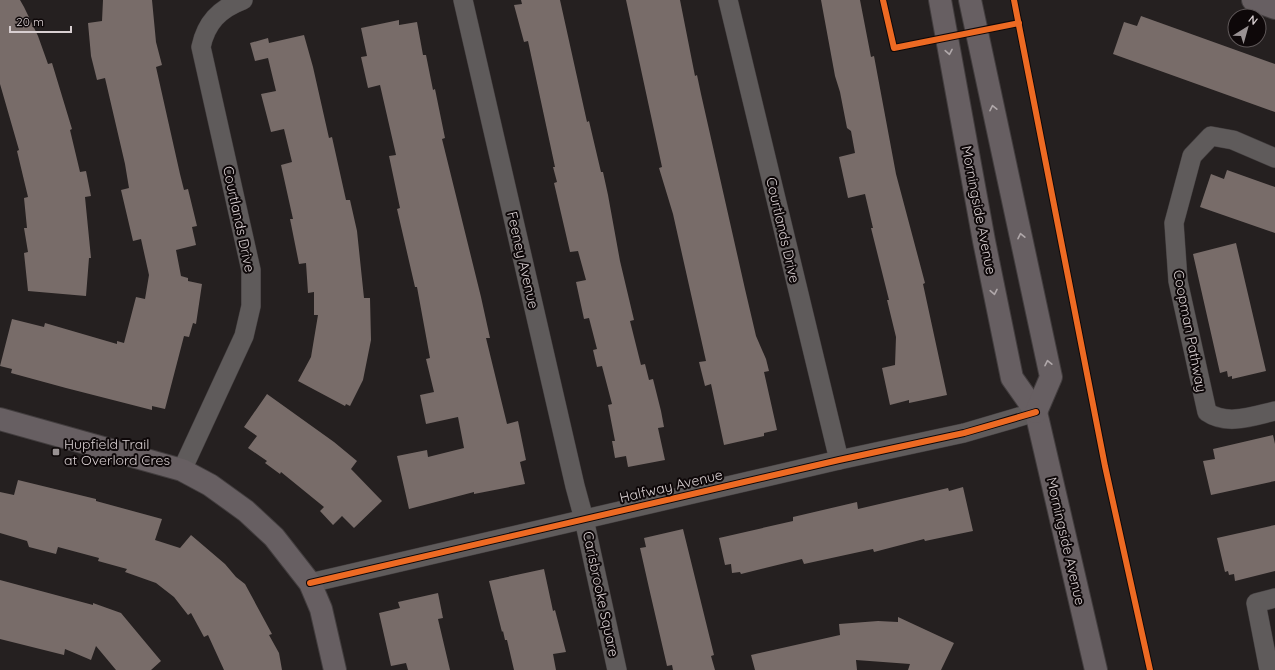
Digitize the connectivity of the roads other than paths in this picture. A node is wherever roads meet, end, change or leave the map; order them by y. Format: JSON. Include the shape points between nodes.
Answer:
{"nodes":[{"id":1,"x":243,"y":0,"type":"edge"},
{"id":2,"x":463,"y":0,"type":"edge"},
{"id":3,"x":728,"y":0,"type":"edge"},
{"id":4,"x":940,"y":0,"type":"edge"},
{"id":5,"x":970,"y":0,"type":"edge"},
{"id":6,"x":1253,"y":0,"type":"edge"},
{"id":7,"x":1275,"y":8,"type":"edge"},
{"id":8,"x":1275,"y":158,"type":"edge"},
{"id":9,"x":1275,"y":411,"type":"edge"},
{"id":10,"x":1036,"y":412,"type":"junction"},
{"id":11,"x":0,"y":419,"type":"edge"},
{"id":12,"x":839,"y":460,"type":"junction"},
{"id":13,"x":182,"y":470,"type":"junction"},
{"id":14,"x":584,"y":519,"type":"junction"},
{"id":15,"x":310,"y":583,"type":"junction"},
{"id":16,"x":1275,"y":598,"type":"edge"},
{"id":17,"x":335,"y":670,"type":"edge"},
{"id":18,"x":617,"y":670,"type":"edge"},
{"id":19,"x":1096,"y":670,"type":"edge"},
{"id":20,"x":1269,"y":670,"type":"edge"}],
"edges":[{"from":1,"to":13,"type":"street","name":"Courtlands Drive","via":[[229,5],[210,23],[201,47],[251,270],[251,306],[244,336]]},
{"from":2,"to":14,"type":"street","name":"Feeney Avenue"},
{"from":3,"to":12,"type":"street","name":"Courtlands Drive"},
{"from":4,"to":10,"type":"main road","name":"Morningside Avenue","one_way":true,"via":[[1012,378]]},
{"from":10,"to":5,"type":"main road","one_way":true,"via":[[1051,377]]},
{"from":6,"to":7,"type":"main road"},
{"from":8,"to":9,"type":"street","name":"Coopman Pathway","via":[[1233,140],[1211,136],[1192,156],[1174,223],[1178,281],[1207,412],[1215,418],[1238,419]]},
{"from":10,"to":12,"type":"street","name":"Halfway Avenue","via":[[964,433]]},
{"from":10,"to":19,"type":"main road","name":"Morningside Avenue"},
{"from":11,"to":13,"type":"main road"},
{"from":12,"to":14,"type":"street","name":"Halfway Avenue"},
{"from":13,"to":15,"type":"main road","via":[[210,485],[246,511],[274,537]]},
{"from":14,"to":15,"type":"street","name":"Halfway Avenue"},
{"from":14,"to":18,"type":"street","name":"Carisbrooke Square"},
{"from":15,"to":17,"type":"main road","via":[[321,609]]},
{"from":16,"to":20,"type":"street","via":[[1256,603]]}]}
